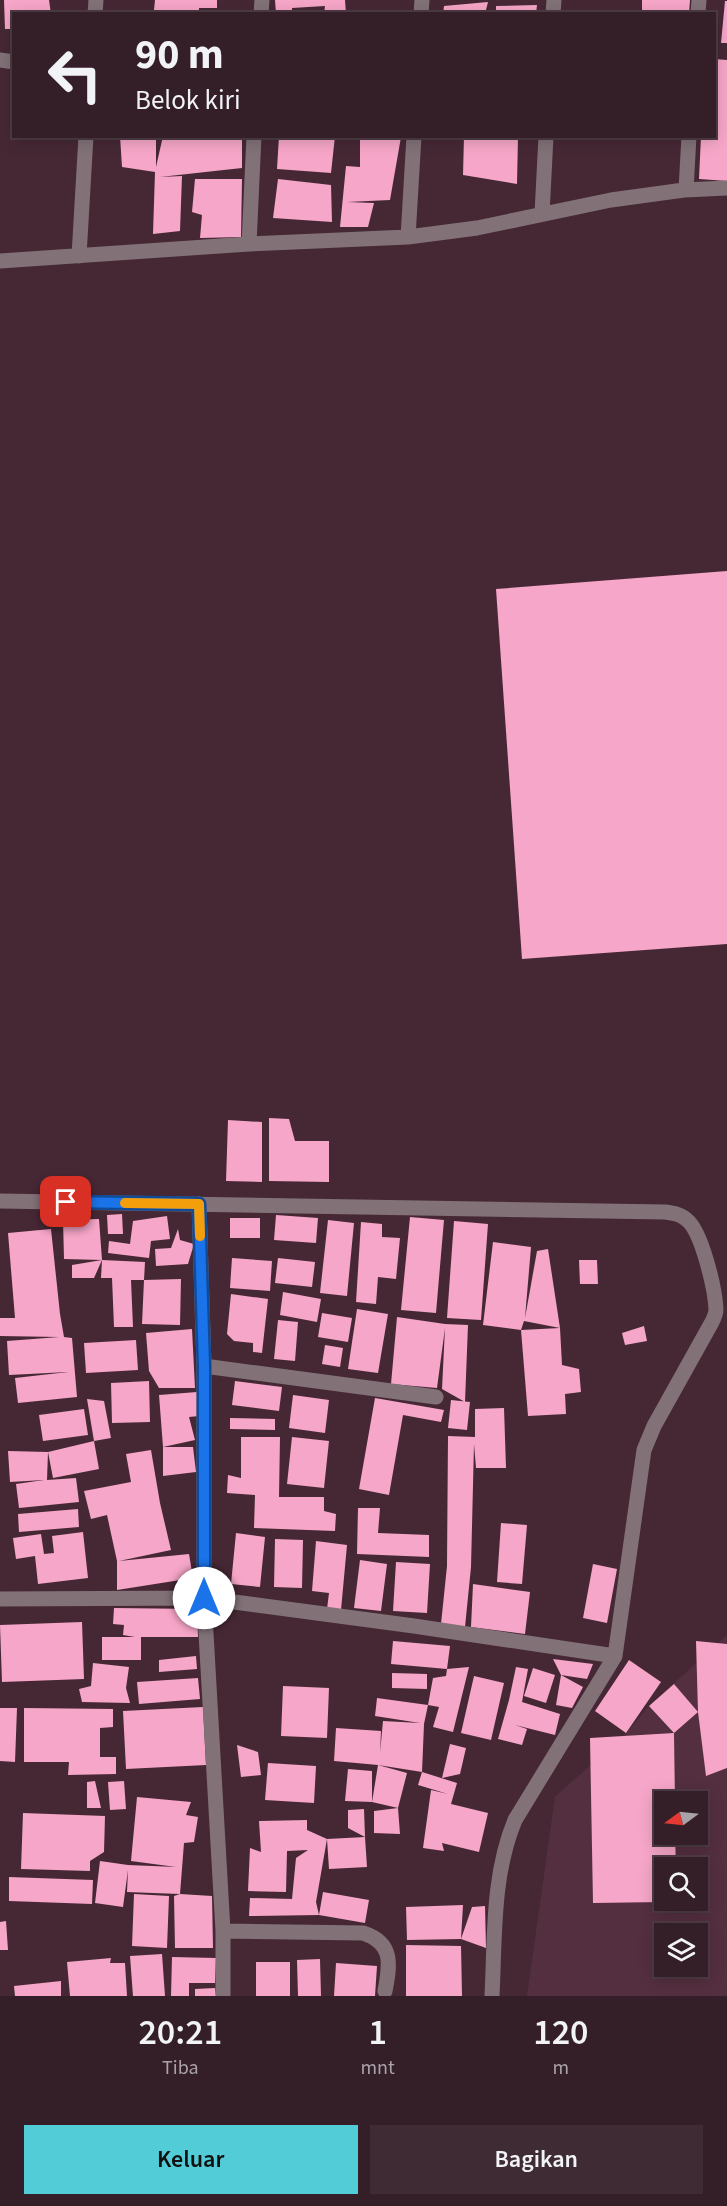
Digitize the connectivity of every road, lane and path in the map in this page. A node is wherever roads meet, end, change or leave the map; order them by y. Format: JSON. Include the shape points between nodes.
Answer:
{"nodes":[{"id":1,"x":86,"y":138,"type":"edge"},
{"id":2,"x":255,"y":138,"type":"edge"},
{"id":3,"x":414,"y":138,"type":"edge"},
{"id":4,"x":546,"y":138,"type":"edge"},
{"id":5,"x":689,"y":138,"type":"edge"},
{"id":6,"x":727,"y":188,"type":"edge"},
{"id":7,"x":686,"y":190,"type":"junction"},
{"id":8,"x":542,"y":214,"type":"junction"},
{"id":9,"x":408,"y":237,"type":"junction"},
{"id":10,"x":249,"y":244,"type":"junction"},
{"id":11,"x":79,"y":256,"type":"junction"},
{"id":12,"x":0,"y":261,"type":"edge"},
{"id":13,"x":0,"y":1201,"type":"edge"},
{"id":14,"x":199,"y":1204,"type":"junction"},
{"id":15,"x":204,"y":1366,"type":"junction"},
{"id":16,"x":435,"y":1397,"type":"dead end"},
{"id":17,"x":204,"y":1598,"type":"junction"},
{"id":18,"x":0,"y":1599,"type":"edge"},
{"id":19,"x":615,"y":1656,"type":"junction"},
{"id":20,"x":223,"y":1930,"type":"junction"},
{"id":21,"x":385,"y":1991,"type":"dead end"},
{"id":22,"x":223,"y":1996,"type":"edge"},
{"id":23,"x":492,"y":1996,"type":"edge"}],
"edges":[{"from":1,"to":11,"type":"street"},
{"from":2,"to":10,"type":"street"},
{"from":3,"to":9,"type":"street"},
{"from":4,"to":8,"type":"street"},
{"from":5,"to":7,"type":"street"},
{"from":6,"to":7,"type":"street"},
{"from":7,"to":8,"type":"street"},
{"from":8,"to":9,"type":"street"},
{"from":9,"to":10,"type":"street"},
{"from":10,"to":11,"type":"street"},
{"from":11,"to":12,"type":"street"},
{"from":13,"to":14,"type":"street"},
{"from":14,"to":15,"type":"street"},
{"from":14,"to":19,"type":"street","via":[[665,1212],[687,1219],[701,1246],[716,1311],[644,1450]]},
{"from":15,"to":16,"type":"street"},
{"from":15,"to":17,"type":"street"},
{"from":17,"to":18,"type":"street"},
{"from":17,"to":19,"type":"street"},
{"from":17,"to":20,"type":"street"},
{"from":19,"to":23,"type":"street","via":[[515,1820],[508,1838],[499,1874]]},
{"from":20,"to":21,"type":"street","via":[[372,1936],[388,1954]]},
{"from":20,"to":22,"type":"street"}]}
